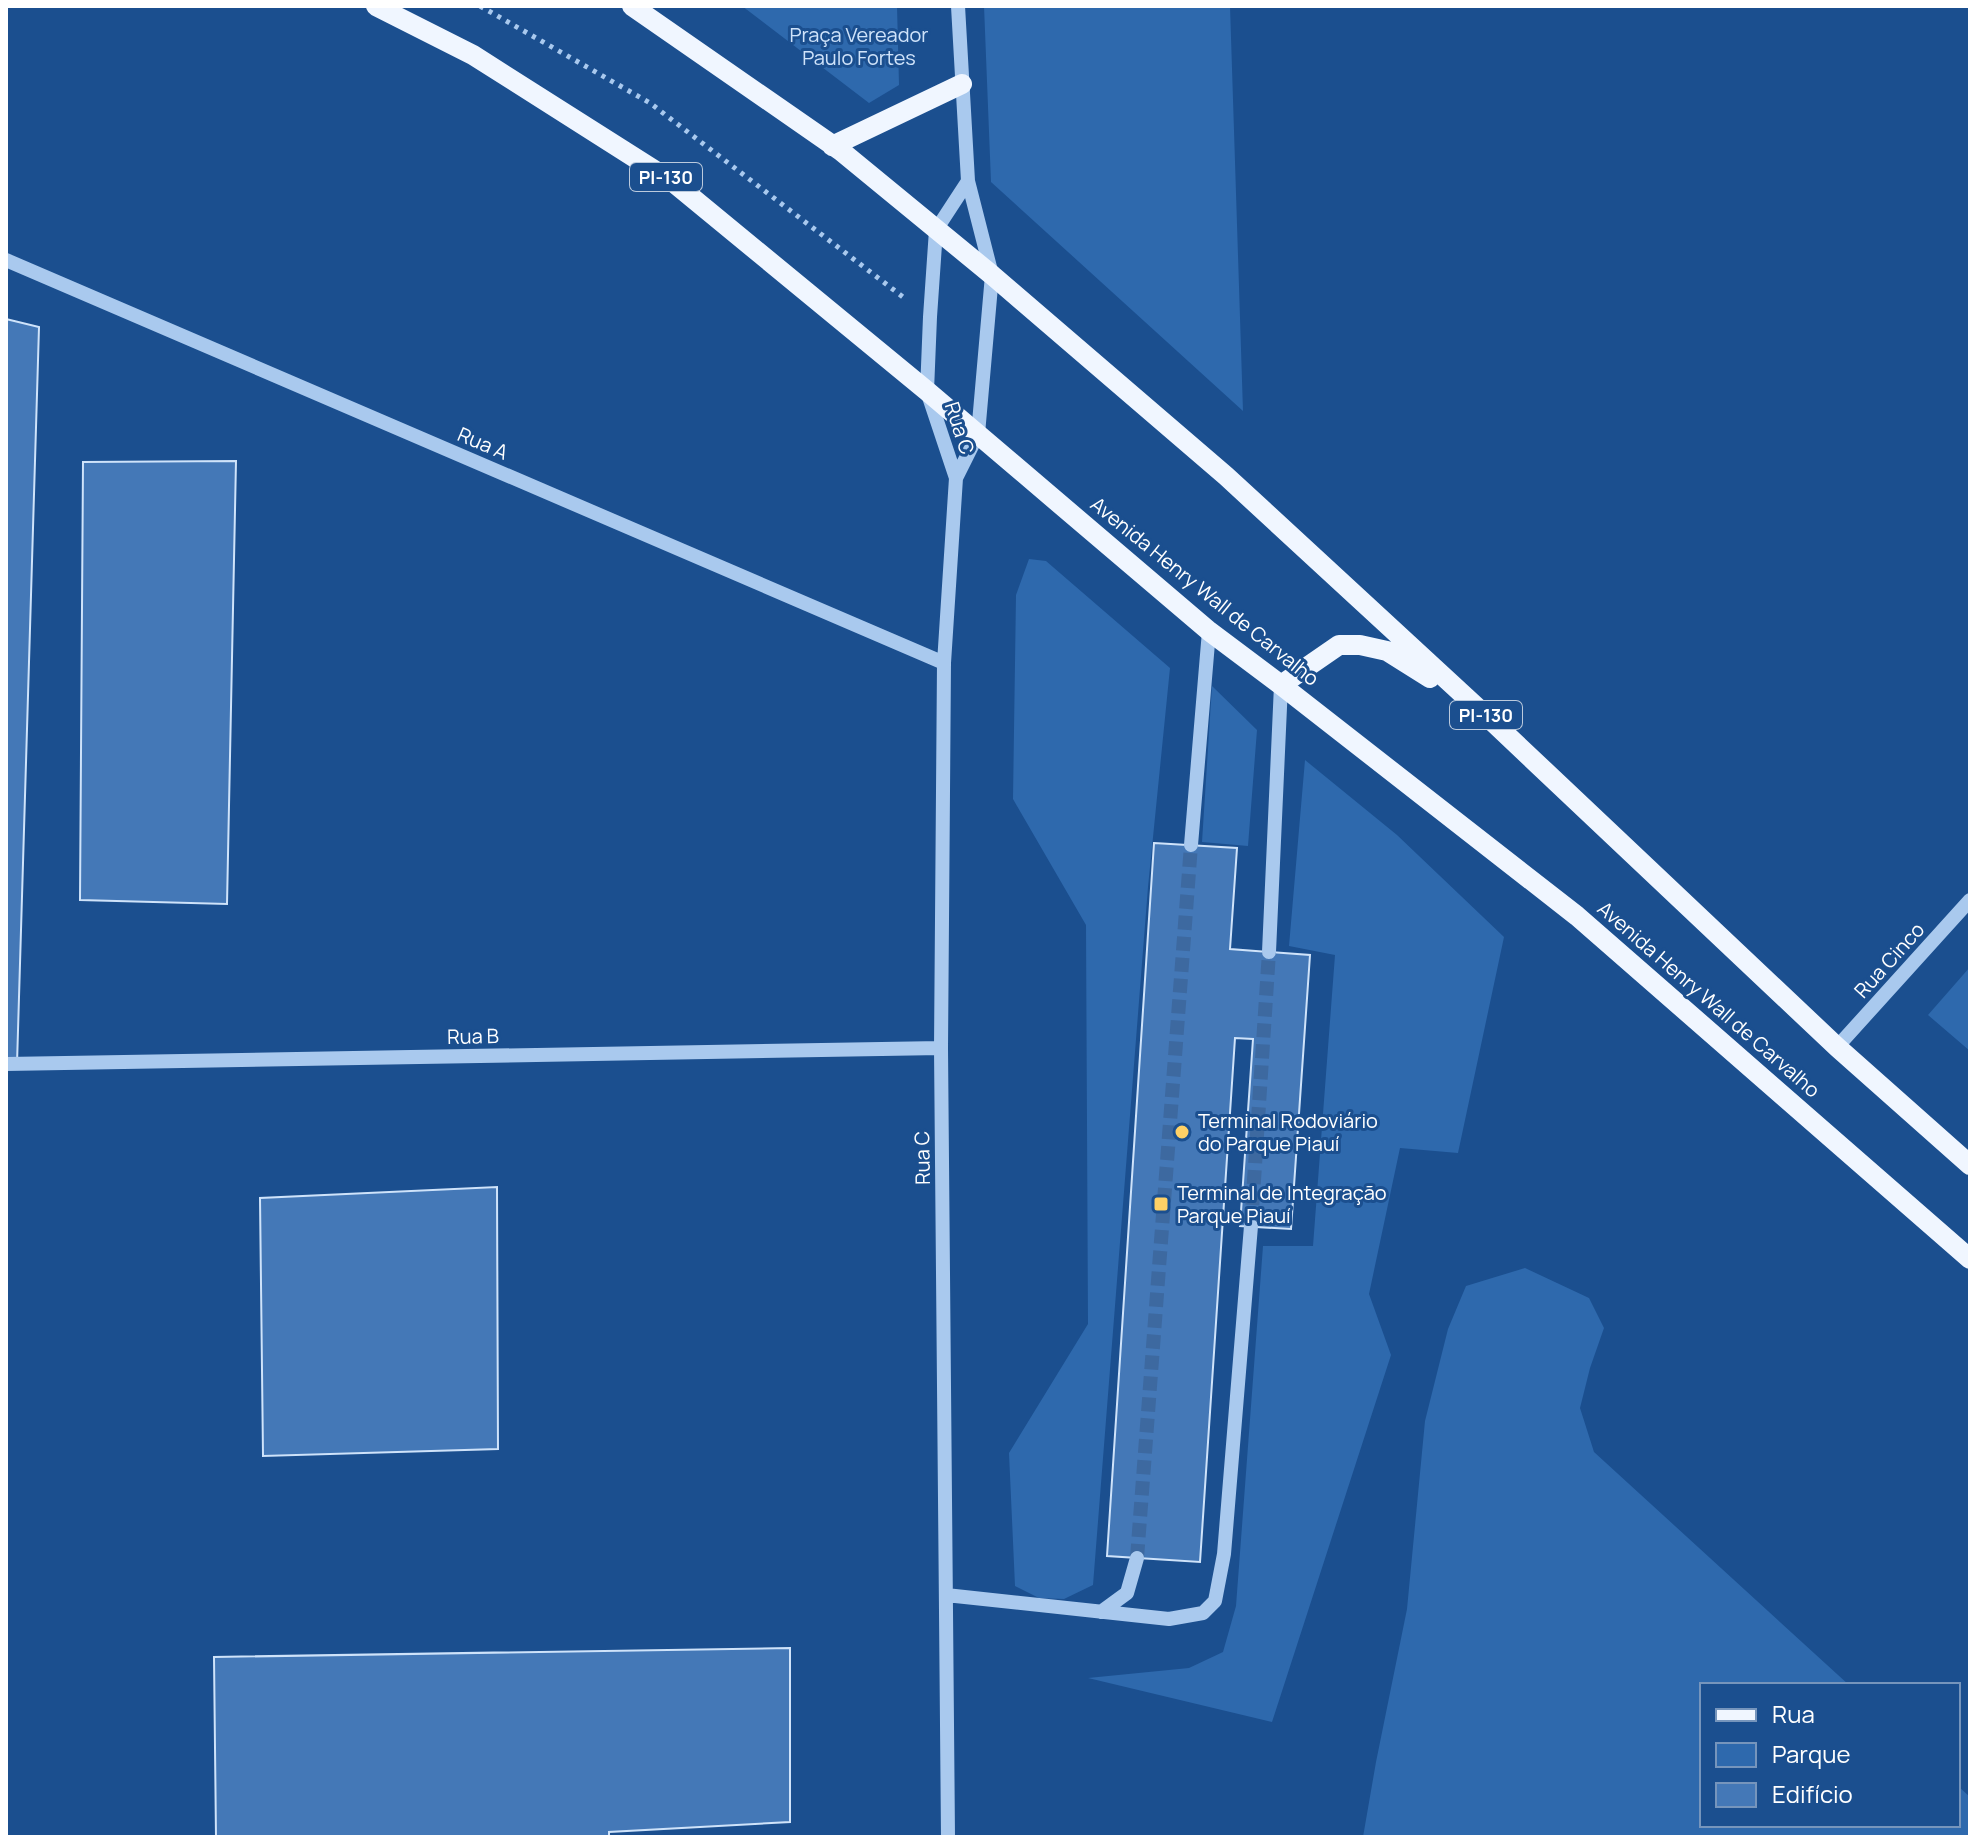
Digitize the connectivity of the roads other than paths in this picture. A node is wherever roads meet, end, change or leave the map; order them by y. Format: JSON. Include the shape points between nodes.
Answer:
{"nodes":[{"id":1,"x":376,"y":6,"type":"edge"},
{"id":2,"x":632,"y":6,"type":"edge"},
{"id":3,"x":958,"y":6,"type":"edge"},
{"id":4,"x":962,"y":84,"type":"junction"},
{"id":5,"x":832,"y":146,"type":"junction"},
{"id":6,"x":968,"y":181,"type":"junction"},
{"id":7,"x":936,"y":230,"type":"junction"},
{"id":8,"x":6,"y":260,"type":"edge"},
{"id":9,"x":992,"y":275,"type":"junction"},
{"id":10,"x":927,"y":391,"type":"junction"},
{"id":11,"x":978,"y":434,"type":"junction"},
{"id":12,"x":956,"y":478,"type":"junction"},
{"id":13,"x":1209,"y":631,"type":"junction"},
{"id":14,"x":944,"y":663,"type":"junction"},
{"id":15,"x":1281,"y":685,"type":"junction"},
{"id":16,"x":1495,"y":724,"type":"junction"},
{"id":17,"x":1191,"y":845,"type":"tunnel mouth"},
{"id":18,"x":1970,"y":900,"type":"edge"},
{"id":19,"x":1269,"y":952,"type":"tunnel mouth"},
{"id":20,"x":1837,"y":1047,"type":"junction"},
{"id":21,"x":941,"y":1048,"type":"junction"},
{"id":22,"x":6,"y":1064,"type":"edge"},
{"id":23,"x":1970,"y":1165,"type":"edge"},
{"id":24,"x":1251,"y":1226,"type":"tunnel mouth"},
{"id":25,"x":1970,"y":1259,"type":"edge"},
{"id":26,"x":1137,"y":1558,"type":"tunnel mouth"},
{"id":27,"x":946,"y":1595,"type":"junction"},
{"id":28,"x":1101,"y":1612,"type":"junction"},
{"id":29,"x":948,"y":1837,"type":"edge"}],
"edges":[{"from":1,"to":10,"type":"main road","name":"Avenida Henry Wall de Carvalho","number":"PI-130","via":[[473,55],[673,182]]},
{"from":2,"to":5,"type":"main road","number":"PI-130"},
{"from":3,"to":4,"type":"street"},
{"from":4,"to":5,"type":"main road"},
{"from":4,"to":6,"type":"street"},
{"from":5,"to":7,"type":"main road","number":"PI-130"},
{"from":6,"to":7,"type":"street"},
{"from":6,"to":9,"type":"street"},
{"from":7,"to":9,"type":"main road","number":"PI-130"},
{"from":7,"to":10,"type":"street"},
{"from":8,"to":14,"type":"street","name":"Rua A"},
{"from":9,"to":11,"type":"street"},
{"from":9,"to":16,"type":"main road","number":"PI-130","via":[[1226,476]]},
{"from":10,"to":11,"type":"main road","name":"Avenida Henry Wall de Carvalho","number":"PI-130"},
{"from":10,"to":12,"type":"street","name":"Rua C"},
{"from":11,"to":12,"type":"street","name":"Rua C"},
{"from":11,"to":13,"type":"main road","name":"Avenida Henry Wall de Carvalho","number":"PI-130"},
{"from":12,"to":14,"type":"street","name":"Rua C"},
{"from":13,"to":15,"type":"main road","name":"Avenida Henry Wall de Carvalho","number":"PI-130"},
{"from":13,"to":17,"type":"street"},
{"from":14,"to":21,"type":"street","name":"Rua C"},
{"from":15,"to":16,"type":"main road","via":[[1339,645],[1360,645],[1387,651],[1412,665]]},
{"from":15,"to":19,"type":"street"},
{"from":15,"to":25,"type":"main road","name":"Avenida Henry Wall de Carvalho","number":"PI-130","via":[[1577,916]]},
{"from":16,"to":20,"type":"main road","number":"PI-130"},
{"from":18,"to":20,"type":"street","name":"Rua Cinco"},
{"from":20,"to":23,"type":"main road","number":"PI-130"},
{"from":21,"to":22,"type":"street","name":"Rua B"},
{"from":21,"to":27,"type":"street","name":"Rua C"},
{"from":24,"to":28,"type":"street","via":[[1224,1554],[1215,1601],[1203,1613],[1169,1619]]},
{"from":26,"to":28,"type":"street","via":[[1127,1593]]},
{"from":27,"to":28,"type":"street"},
{"from":27,"to":29,"type":"street","name":"Rua C"}]}
